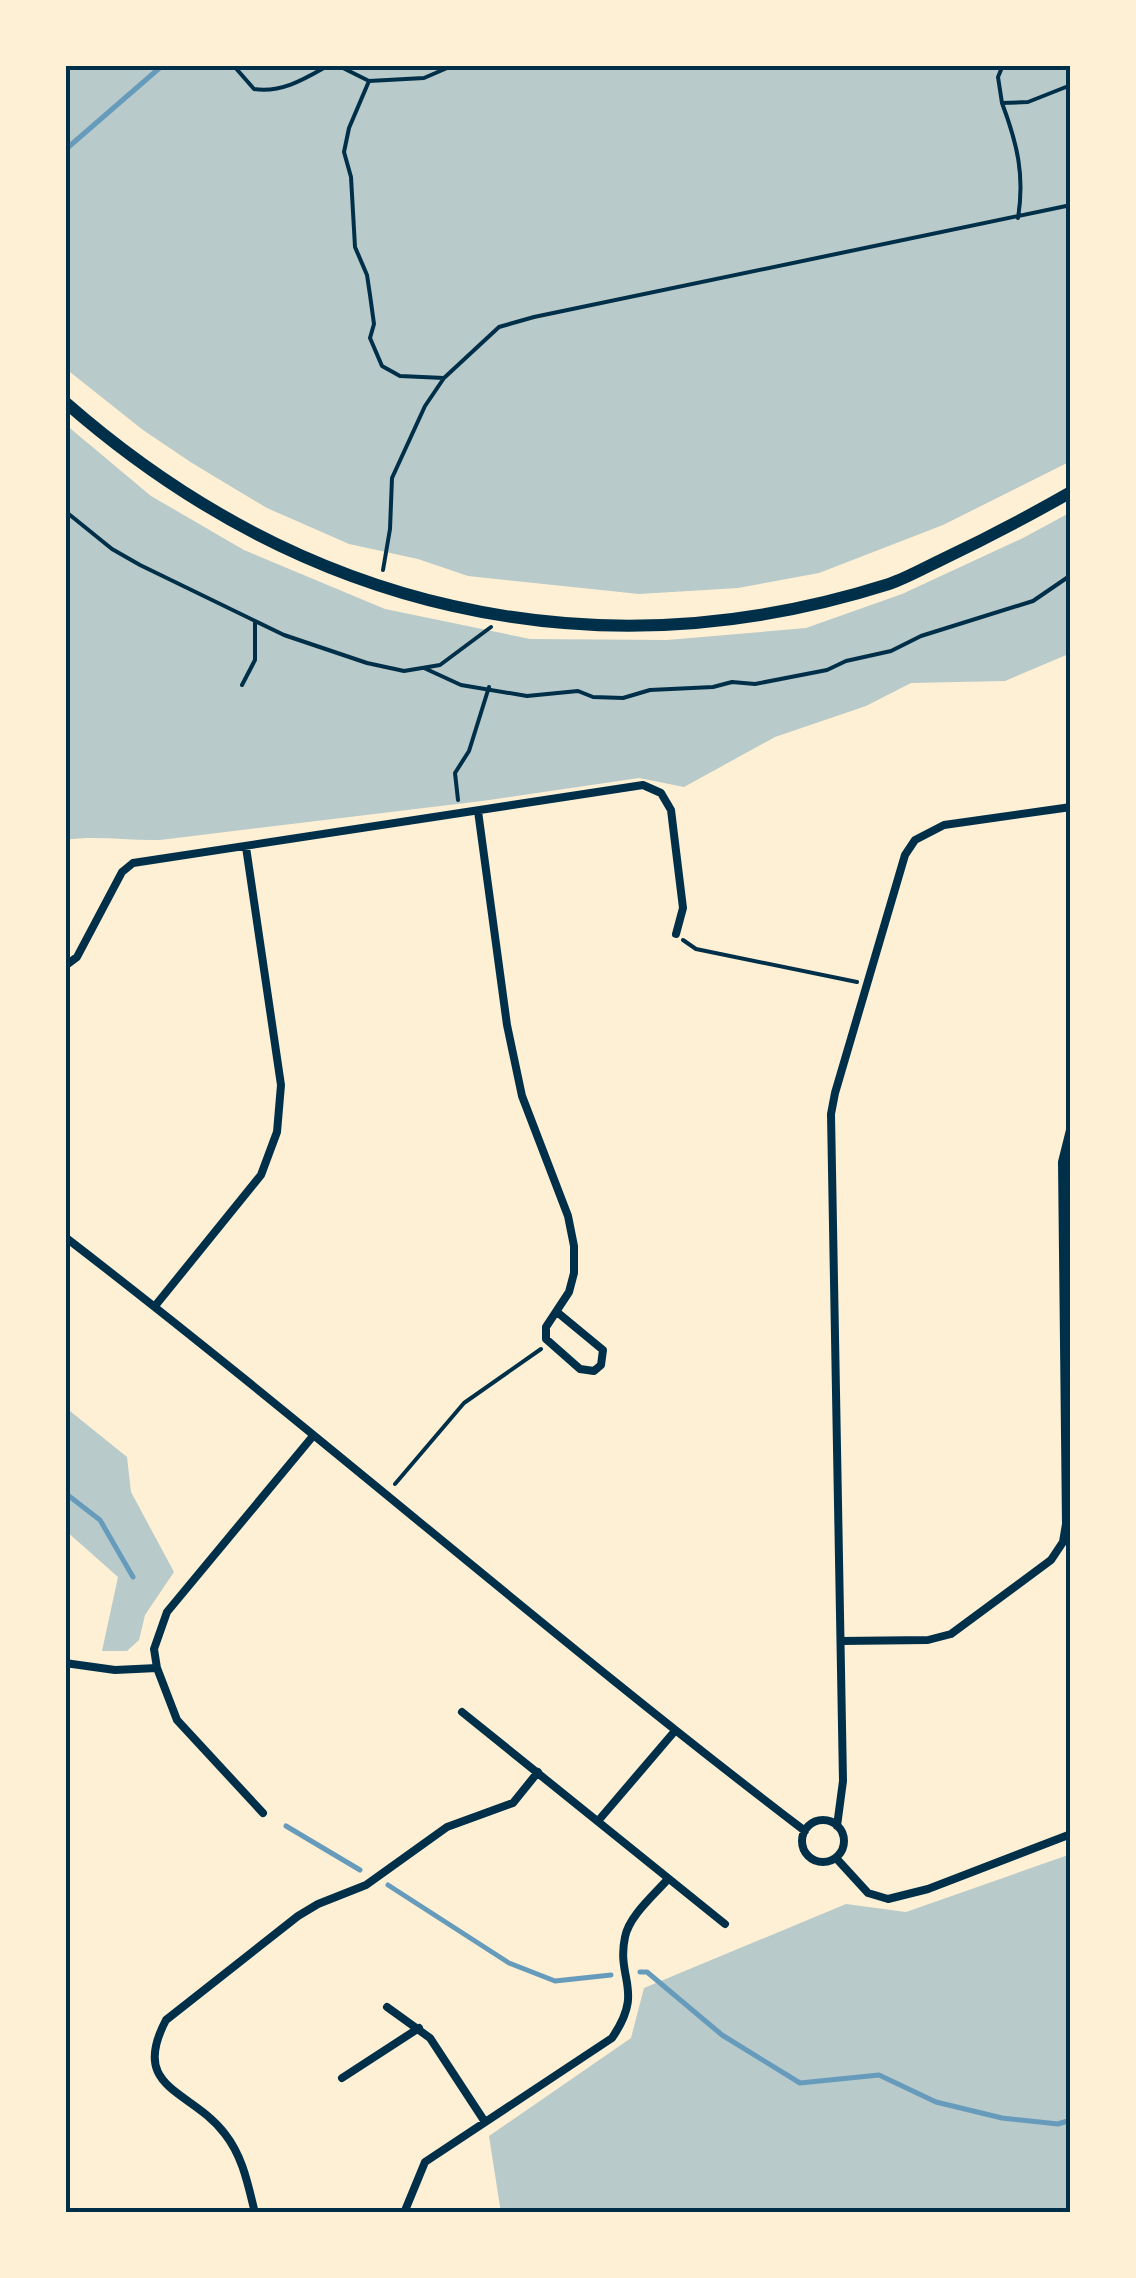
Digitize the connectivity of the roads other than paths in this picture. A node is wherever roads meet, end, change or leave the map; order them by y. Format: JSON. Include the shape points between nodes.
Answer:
{"nodes":[{"id":1,"x":65,"y":402,"type":"edge"},
{"id":2,"x":1071,"y":492,"type":"edge"},
{"id":3,"x":1071,"y":806,"type":"edge"},
{"id":4,"x":478,"y":812,"type":"junction"},
{"id":5,"x":246,"y":847,"type":"junction"},
{"id":6,"x":676,"y":934,"type":"road end"},
{"id":7,"x":65,"y":966,"type":"edge"},
{"id":8,"x":1071,"y":1126,"type":"edge"},
{"id":9,"x":65,"y":1237,"type":"edge"},
{"id":10,"x":1067,"y":1274,"type":"edge"},
{"id":11,"x":155,"y":1306,"type":"junction"},
{"id":12,"x":558,"y":1312,"type":"junction"},
{"id":13,"x":314,"y":1436,"type":"junction"},
{"id":14,"x":841,"y":1641,"type":"junction"},
{"id":15,"x":65,"y":1664,"type":"edge"},
{"id":16,"x":156,"y":1668,"type":"junction"},
{"id":17,"x":462,"y":1712,"type":"dead end"},
{"id":18,"x":674,"y":1732,"type":"junction"},
{"id":19,"x":538,"y":1772,"type":"junction"},
{"id":20,"x":263,"y":1813,"type":"dead end"},
{"id":21,"x":598,"y":1822,"type":"junction"},
{"id":22,"x":837,"y":1826,"type":"junction"},
{"id":23,"x":805,"y":1831,"type":"junction"},
{"id":24,"x":1071,"y":1834,"type":"edge"},
{"id":25,"x":836,"y":1858,"type":"junction"},
{"id":26,"x":668,"y":1879,"type":"junction"},
{"id":27,"x":725,"y":1924,"type":"dead end"},
{"id":28,"x":387,"y":2007,"type":"dead end"},
{"id":29,"x":420,"y":2028,"type":"junction"},
{"id":30,"x":342,"y":2078,"type":"dead end"},
{"id":31,"x":485,"y":2122,"type":"junction"},
{"id":32,"x":256,"y":2213,"type":"edge"},
{"id":33,"x":404,"y":2213,"type":"edge"}],
"edges":[{"from":1,"to":2,"type":"main road","via":[[150,471],[275,546],[436,602],[562,625],[654,627],[762,616],[892,583]]},
{"from":3,"to":14,"type":"street","via":[[944,824],[914,840],[866,984],[831,1114]]},
{"from":4,"to":5,"type":"street"},
{"from":4,"to":6,"type":"street","via":[[644,784],[660,793],[671,810],[682,908]]},
{"from":4,"to":12,"type":"street","via":[[522,1096],[574,1246],[574,1273]]},
{"from":5,"to":7,"type":"street","via":[[133,863],[77,957]]},
{"from":5,"to":11,"type":"street","via":[[280,1085],[276,1132],[262,1175]]},
{"from":8,"to":10,"type":"street","via":[[1062,1162]]},
{"from":9,"to":11,"type":"street"},
{"from":10,"to":14,"type":"street","via":[[1066,1524],[1052,1560],[951,1634]]},
{"from":11,"to":13,"type":"street"},
{"from":12,"to":12,"type":"street","via":[[598,1344],[601,1365],[588,1372],[550,1345],[544,1332]]},
{"from":13,"to":16,"type":"street","via":[[167,1612],[154,1649]]},
{"from":13,"to":18,"type":"street"},
{"from":14,"to":22,"type":"street","via":[[843,1781]]},
{"from":15,"to":16,"type":"street"},
{"from":16,"to":20,"type":"street","via":[[177,1720]]},
{"from":17,"to":19,"type":"street"},
{"from":18,"to":21,"type":"street"},
{"from":18,"to":23,"type":"street"},
{"from":19,"to":21,"type":"street"},
{"from":19,"to":32,"type":"street","via":[[513,1803],[447,1827],[366,1885],[298,1916],[166,2020],[156,2040],[158,2076],[224,2132],[241,2160]]},
{"from":21,"to":26,"type":"street"},
{"from":22,"to":23,"type":"street","via":[[820,1820]]},
{"from":22,"to":25,"type":"street","via":[[843,1846]]},
{"from":23,"to":25,"type":"street","via":[[808,1856]]},
{"from":24,"to":25,"type":"street","via":[[888,1898],[868,1893]]},
{"from":26,"to":27,"type":"street"},
{"from":26,"to":31,"type":"street","via":[[625,1936],[629,2003],[612,2038]]},
{"from":28,"to":29,"type":"street"},
{"from":29,"to":30,"type":"street"},
{"from":29,"to":31,"type":"street"},
{"from":31,"to":33,"type":"street","via":[[425,2162]]}]}
